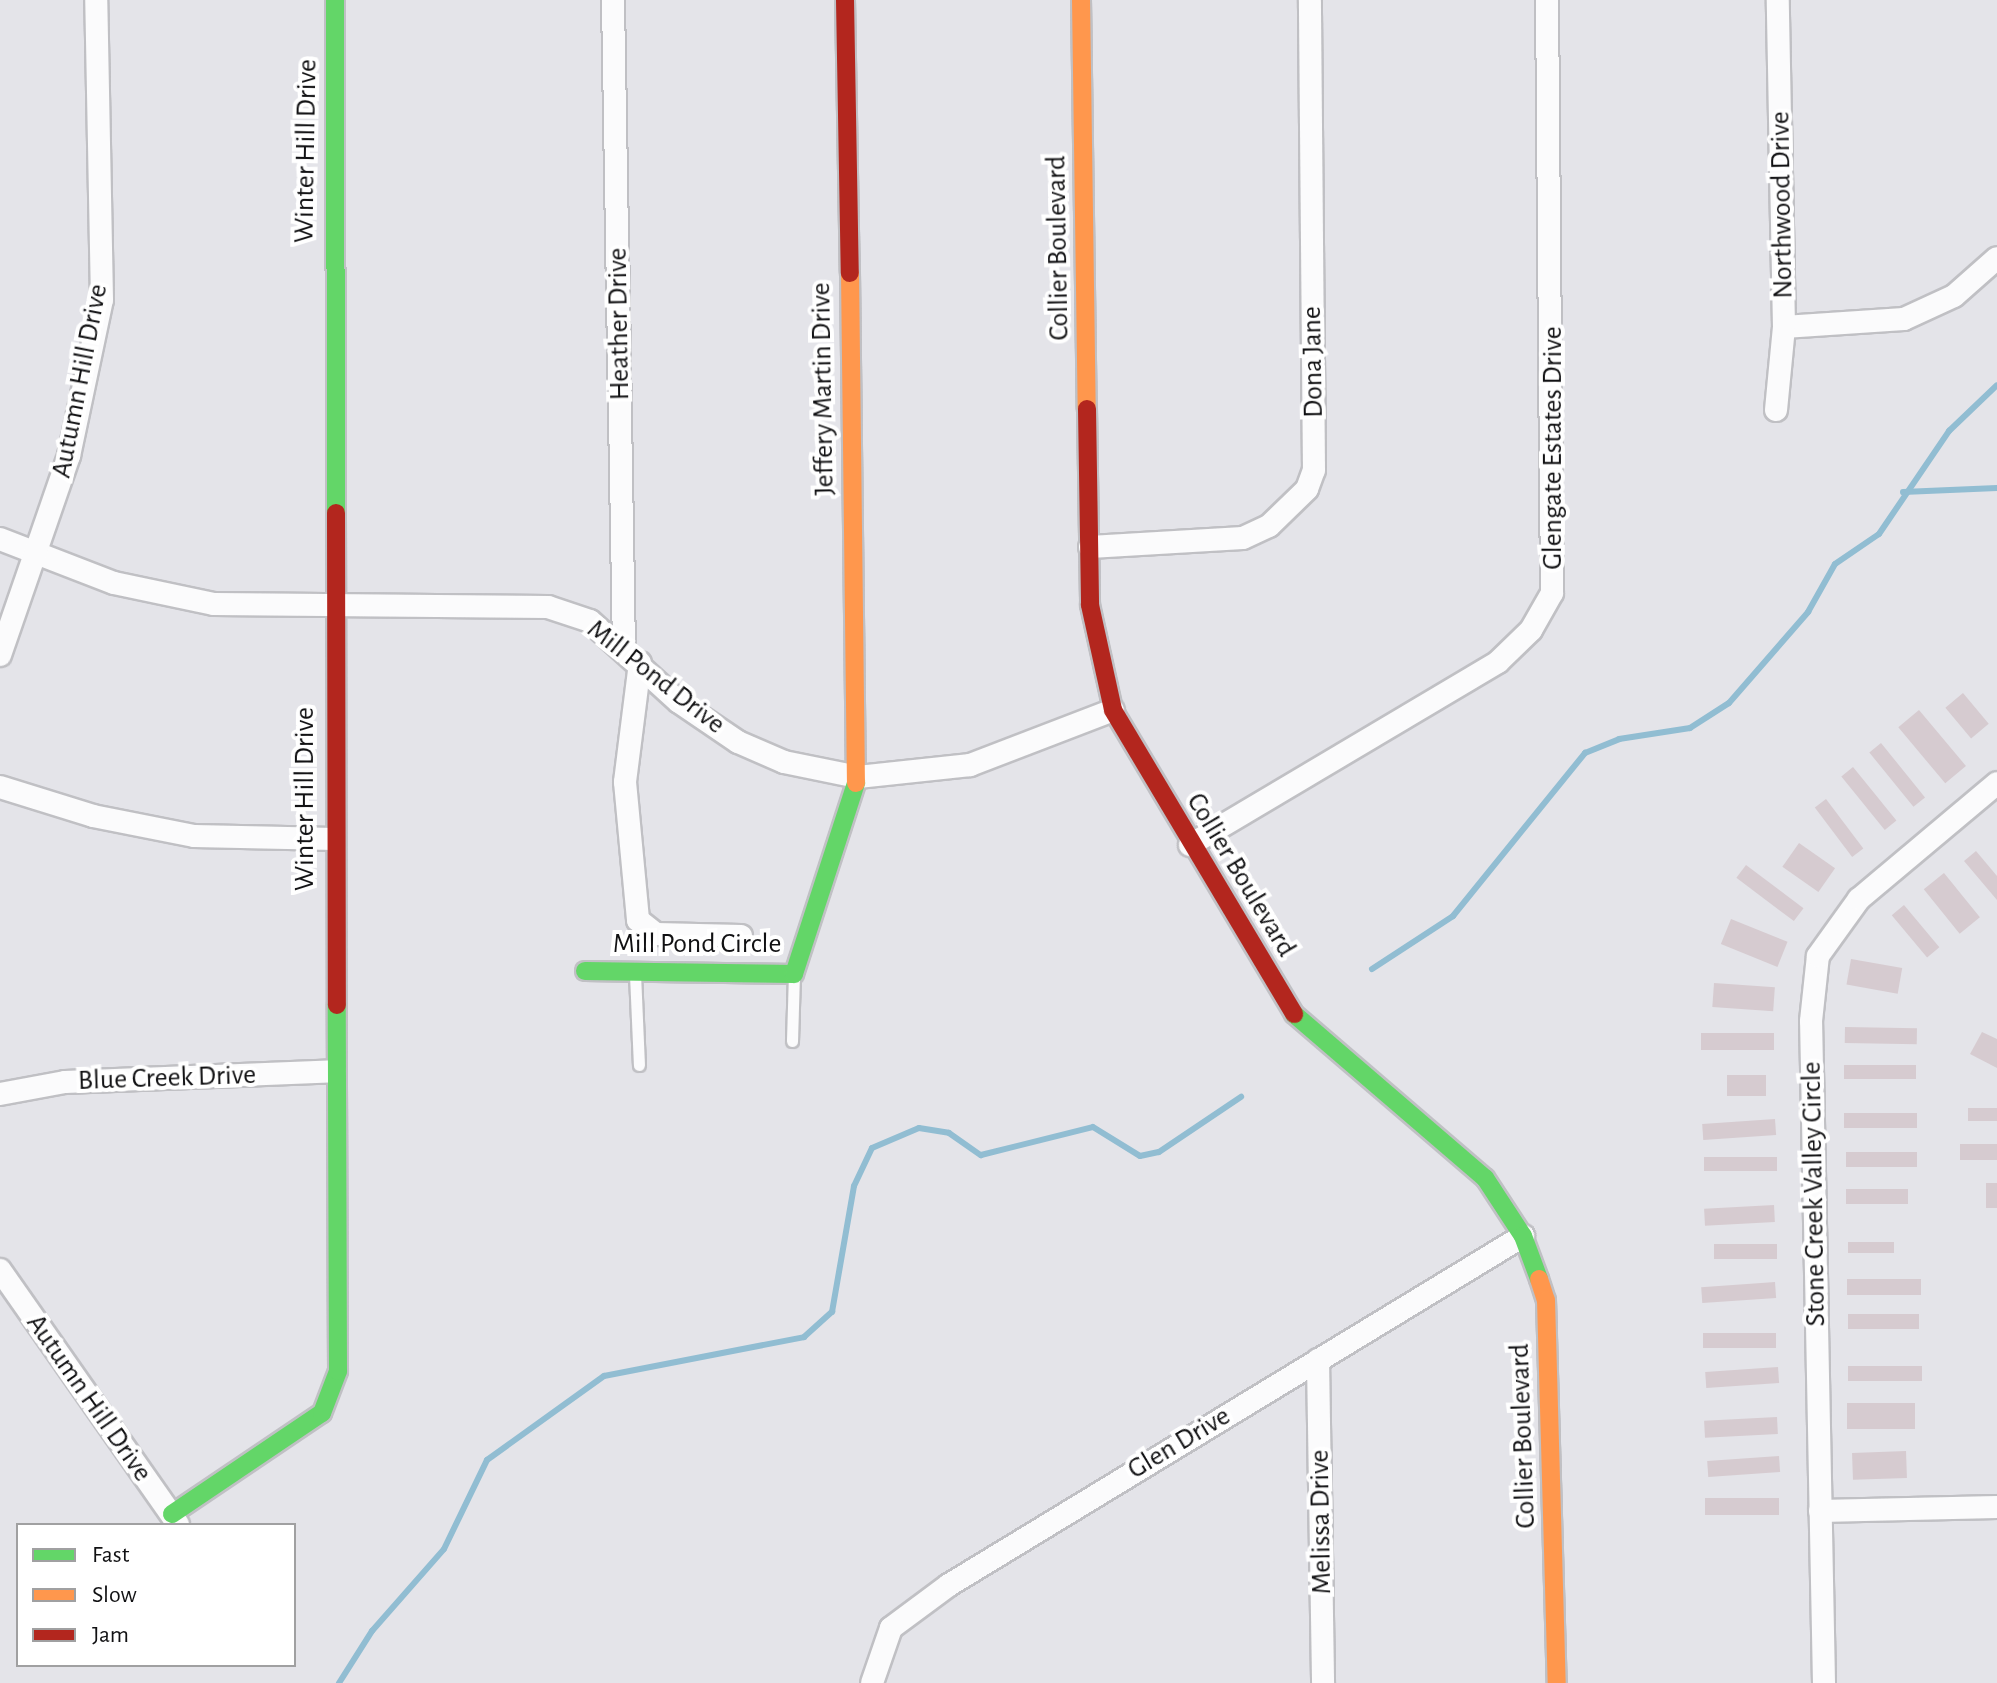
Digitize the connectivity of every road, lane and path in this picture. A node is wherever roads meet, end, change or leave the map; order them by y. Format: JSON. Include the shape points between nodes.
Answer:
{"nodes":[{"id":1,"x":96,"y":0,"type":"edge"},
{"id":2,"x":335,"y":0,"type":"edge"},
{"id":3,"x":613,"y":0,"type":"edge"},
{"id":4,"x":845,"y":0,"type":"edge"},
{"id":5,"x":1081,"y":0,"type":"edge"},
{"id":6,"x":1310,"y":0,"type":"edge"},
{"id":7,"x":1547,"y":0,"type":"edge"},
{"id":8,"x":1778,"y":0,"type":"edge"},
{"id":9,"x":1997,"y":258,"type":"edge"},
{"id":10,"x":1784,"y":327,"type":"junction"},
{"id":11,"x":1776,"y":410,"type":"dead end"},
{"id":12,"x":0,"y":539,"type":"edge"},
{"id":13,"x":1090,"y":547,"type":"junction"},
{"id":14,"x":39,"y":554,"type":"junction"},
{"id":15,"x":332,"y":607,"type":"junction"},
{"id":16,"x":0,"y":655,"type":"edge"},
{"id":17,"x":632,"y":656,"type":"junction"},
{"id":18,"x":1113,"y":710,"type":"junction"},
{"id":19,"x":858,"y":777,"type":"junction"},
{"id":20,"x":1997,"y":783,"type":"edge"},
{"id":21,"x":0,"y":787,"type":"edge"},
{"id":22,"x":334,"y":839,"type":"junction"},
{"id":23,"x":1190,"y":845,"type":"junction"},
{"id":24,"x":741,"y":936,"type":"dead end"},
{"id":25,"x":585,"y":971,"type":"dead end"},
{"id":26,"x":635,"y":972,"type":"junction"},
{"id":27,"x":794,"y":974,"type":"junction"},
{"id":28,"x":792,"y":1041,"type":"dead end"},
{"id":29,"x":639,"y":1065,"type":"dead end"},
{"id":30,"x":335,"y":1071,"type":"junction"},
{"id":31,"x":0,"y":1094,"type":"edge"},
{"id":32,"x":1523,"y":1236,"type":"junction"},
{"id":33,"x":0,"y":1270,"type":"edge"},
{"id":34,"x":1318,"y":1360,"type":"junction"},
{"id":35,"x":1997,"y":1507,"type":"edge"},
{"id":36,"x":1820,"y":1511,"type":"junction"},
{"id":37,"x":175,"y":1520,"type":"edge"},
{"id":38,"x":872,"y":1683,"type":"edge"},
{"id":39,"x":1323,"y":1683,"type":"edge"},
{"id":40,"x":1557,"y":1683,"type":"edge"},
{"id":41,"x":1824,"y":1683,"type":"edge"}],
"edges":[{"from":1,"to":14,"type":"street","name":"Autumn Hill Drive","via":[[102,300],[69,456]]},
{"from":2,"to":15,"type":"street","name":"Winter Hill Drive"},
{"from":3,"to":17,"type":"street","name":"Heather Drive"},
{"from":4,"to":19,"type":"street","name":"Jeffery Martin Drive"},
{"from":5,"to":13,"type":"street","name":"Collier Boulevard"},
{"from":6,"to":13,"type":"street","name":"Dona Jane","via":[[1314,470],[1307,489],[1269,526],[1243,538]]},
{"from":7,"to":23,"type":"street","name":"Glengate Estates Drive","via":[[1552,593],[1531,630],[1498,662]]},
{"from":8,"to":10,"type":"street","name":"Northwood Drive"},
{"from":9,"to":10,"type":"street","via":[[1954,296],[1904,319]]},
{"from":10,"to":11,"type":"street","name":"Northwood Drive"},
{"from":12,"to":14,"type":"street","name":"Mill Pond Drive"},
{"from":13,"to":18,"type":"street","name":"Collier Boulevard","via":[[1092,632]]},
{"from":14,"to":15,"type":"street","name":"Mill Pond Drive","via":[[114,583],[214,604]]},
{"from":14,"to":16,"type":"street","name":"Autumn Hill Drive"},
{"from":15,"to":17,"type":"street","name":"Mill Pond Drive","via":[[548,607],[590,621]]},
{"from":15,"to":22,"type":"street","name":"Winter Hill Drive"},
{"from":17,"to":19,"type":"street","name":"Mill Pond Drive","via":[[693,713],[766,757]]},
{"from":17,"to":24,"type":"street","name":"Heather Drive","via":[[625,782],[638,920],[656,934]]},
{"from":18,"to":19,"type":"street","name":"Mill Pond Drive","via":[[970,765]]},
{"from":18,"to":23,"type":"street","name":"Collier Boulevard"},
{"from":19,"to":27,"type":"street","name":"Mill Pond Circle"},
{"from":20,"to":36,"type":"street","name":"Stone Creek Valley Circle","via":[[1859,899],[1818,956],[1811,1021]]},
{"from":21,"to":22,"type":"street","via":[[93,816],[194,836]]},
{"from":22,"to":30,"type":"street","name":"Winter Hill Drive"},
{"from":23,"to":32,"type":"street","name":"Collier Boulevard","via":[[1295,1016],[1485,1178]]},
{"from":25,"to":26,"type":"street","name":"Mill Pond Circle"},
{"from":26,"to":27,"type":"street","name":"Mill Pond Circle"},
{"from":26,"to":29,"type":"lane"},
{"from":27,"to":28,"type":"lane"},
{"from":30,"to":31,"type":"street","name":"Blue Creek Drive","via":[[65,1082]]},
{"from":30,"to":37,"type":"street","name":"Winter Hill Drive","via":[[343,1305],[334,1391],[313,1420]]},
{"from":32,"to":34,"type":"street","name":"Glen Drive"},
{"from":32,"to":40,"type":"street","name":"Collier Boulevard","via":[[1546,1300]]},
{"from":33,"to":37,"type":"street","name":"Autumn Hill Drive"},
{"from":34,"to":38,"type":"street","name":"Glen Drive","via":[[949,1585],[891,1628]]},
{"from":34,"to":39,"type":"street","name":"Melissa Drive"},
{"from":35,"to":36,"type":"street"},
{"from":36,"to":41,"type":"street","name":"Stone Creek Valley Circle"}]}
